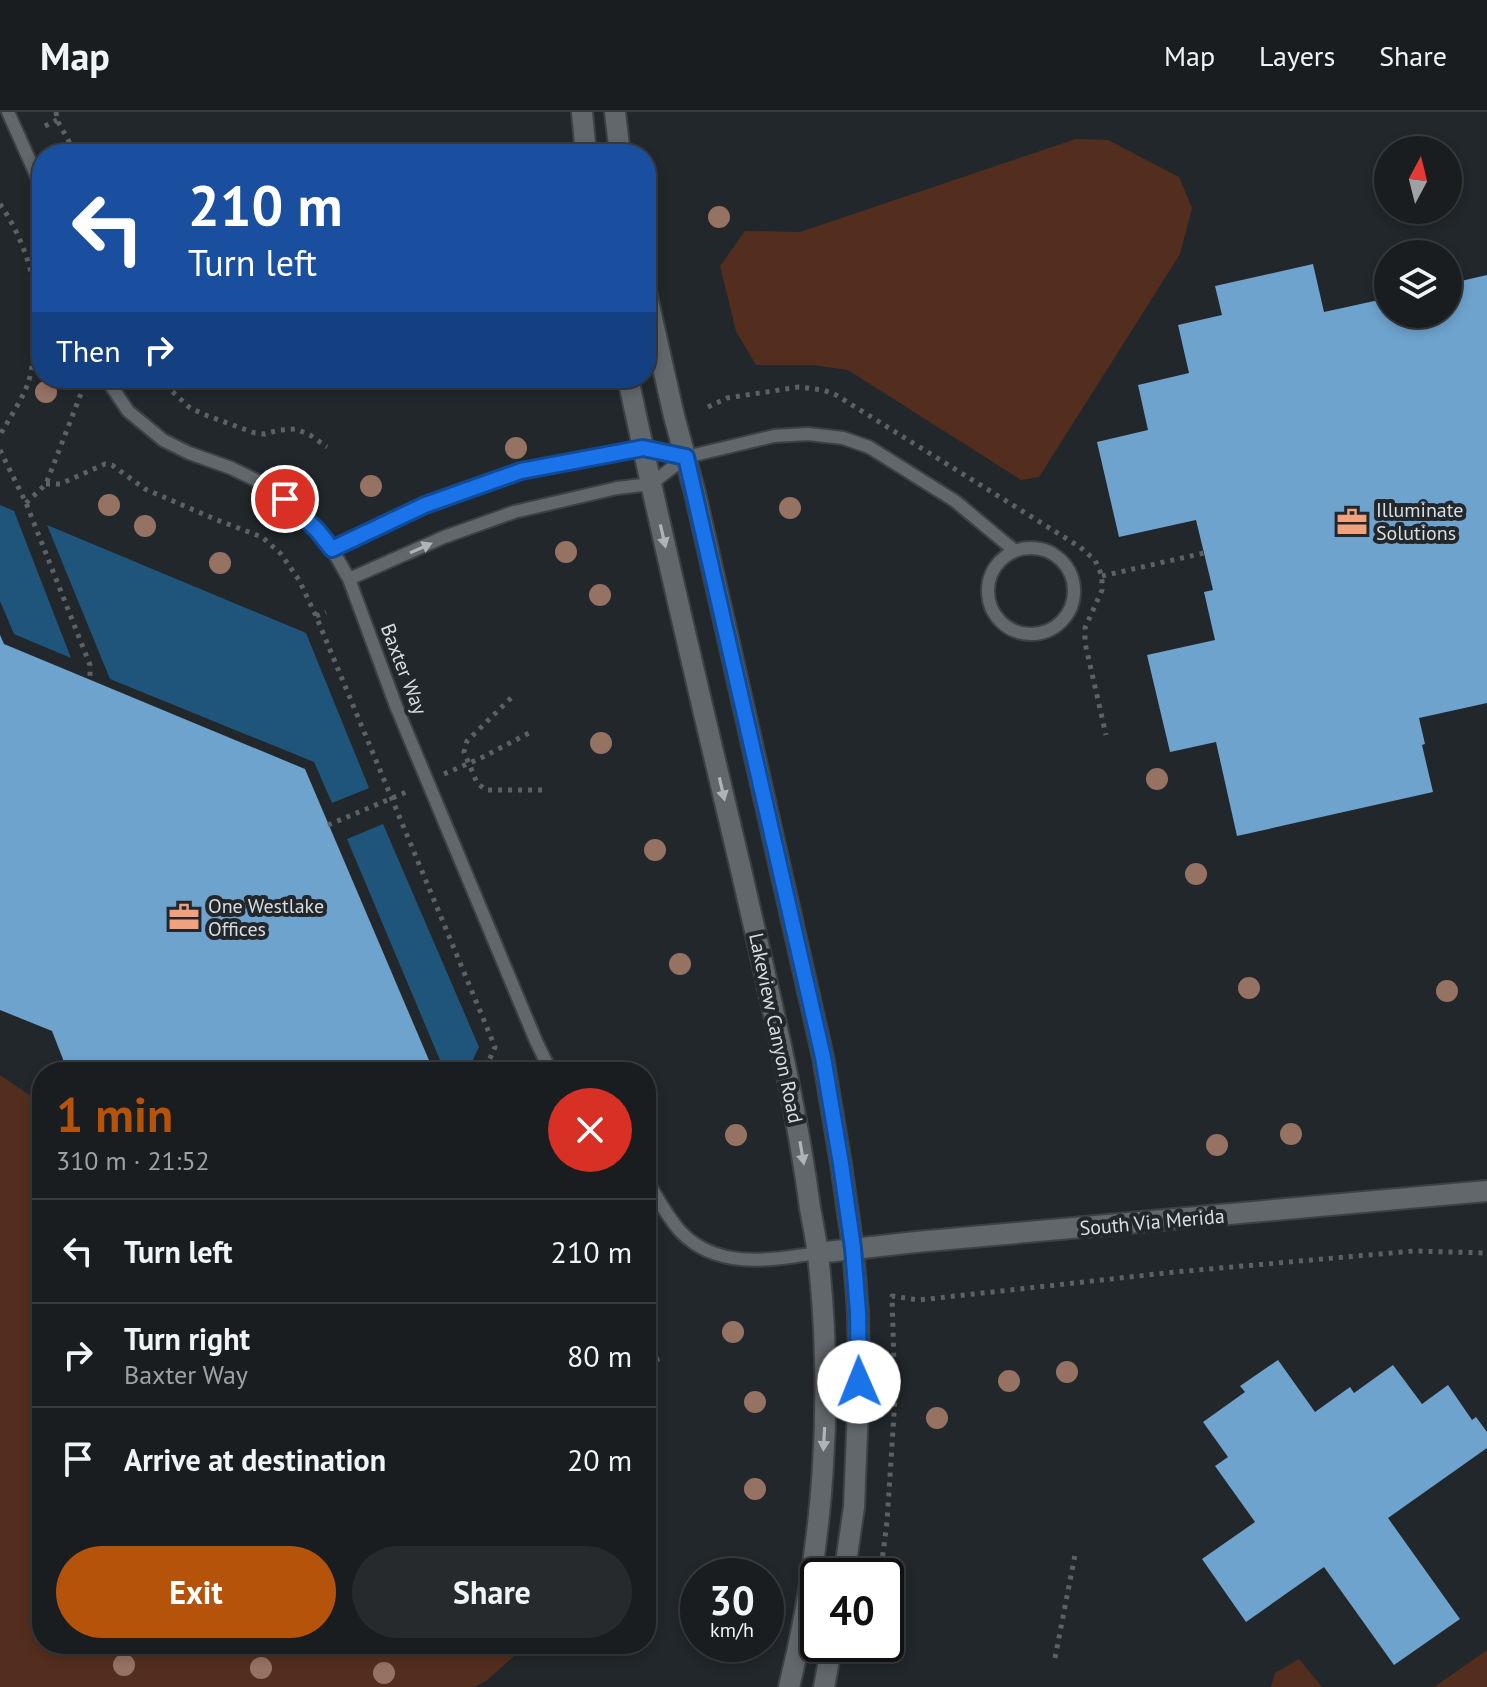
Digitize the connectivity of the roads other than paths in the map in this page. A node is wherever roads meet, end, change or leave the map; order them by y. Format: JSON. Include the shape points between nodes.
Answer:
{"nodes":[{"id":1,"x":8,"y":112,"type":"edge"},
{"id":2,"x":582,"y":112,"type":"edge"},
{"id":3,"x":615,"y":112,"type":"edge"},
{"id":4,"x":585,"y":144,"type":"edge"},
{"id":5,"x":619,"y":144,"type":"edge"},
{"id":6,"x":32,"y":166,"type":"edge"},
{"id":7,"x":656,"y":336,"type":"edge"},
{"id":8,"x":113,"y":388,"type":"edge"},
{"id":9,"x":630,"y":388,"type":"edge"},
{"id":10,"x":643,"y":448,"type":"junction"},
{"id":11,"x":686,"y":457,"type":"junction"},
{"id":12,"x":651,"y":484,"type":"junction"},
{"id":13,"x":332,"y":549,"type":"junction"},
{"id":14,"x":1015,"y":551,"type":"junction"},
{"id":15,"x":349,"y":579,"type":"junction"},
{"id":16,"x":546,"y":1062,"type":"edge"},
{"id":17,"x":1487,"y":1191,"type":"edge"},
{"id":18,"x":656,"y":1194,"type":"edge"},
{"id":19,"x":853,"y":1248,"type":"junction"},
{"id":20,"x":818,"y":1253,"type":"junction"},
{"id":21,"x":847,"y":1558,"type":"edge"},
{"id":22,"x":829,"y":1662,"type":"edge"},
{"id":23,"x":789,"y":1687,"type":"edge"},
{"id":24,"x":824,"y":1687,"type":"edge"}],
"edges":[{"from":1,"to":6,"type":"lane"},
{"from":2,"to":4,"type":"street"},
{"from":3,"to":5,"type":"street"},
{"from":7,"to":11,"type":"street","name":"Lakeview Canyon Road"},
{"from":8,"to":13,"type":"lane","name":"Baxter Way","via":[[128,411],[163,440],[231,468],[285,499]]},
{"from":9,"to":10,"type":"street","name":"Lakeview Canyon Road"},
{"from":10,"to":11,"type":"lane"},
{"from":10,"to":12,"type":"street","name":"Lakeview Canyon Road"},
{"from":10,"to":13,"type":"lane","via":[[521,471],[425,505]]},
{"from":11,"to":12,"type":"lane"},
{"from":11,"to":14,"type":"lane","via":[[774,436],[843,438],[869,447],[955,501]]},
{"from":11,"to":19,"type":"street","name":"Lakeview Canyon Road","via":[[823,1057]]},
{"from":15,"to":12,"type":"lane","one_way":true,"via":[[514,512]]},
{"from":12,"to":20,"type":"street","name":"Lakeview Canyon Road","one_way":true,"via":[[790,1082]]},
{"from":13,"to":15,"type":"lane","name":"Baxter Way"},
{"from":14,"to":14,"type":"lane","via":[[1043,549],[1067,566],[1075,593],[1072,607],[1053,629],[1040,634],[1012,630],[992,610],[988,582],[1002,558]]},
{"from":15,"to":16,"type":"lane","name":"Baxter Way","via":[[396,706]]},
{"from":17,"to":19,"type":"street","name":"South Via Merida"},
{"from":18,"to":20,"type":"lane","via":[[683,1234],[715,1255],[766,1260]]},
{"from":19,"to":20,"type":"street","name":"South Via Merida"},
{"from":19,"to":21,"type":"street","name":"Lakeview Canyon Road","via":[[859,1382]]},
{"from":20,"to":23,"type":"street","name":"Lakeview Canyon Road","one_way":true,"via":[[825,1405],[820,1504]]},
{"from":22,"to":24,"type":"street"}]}
